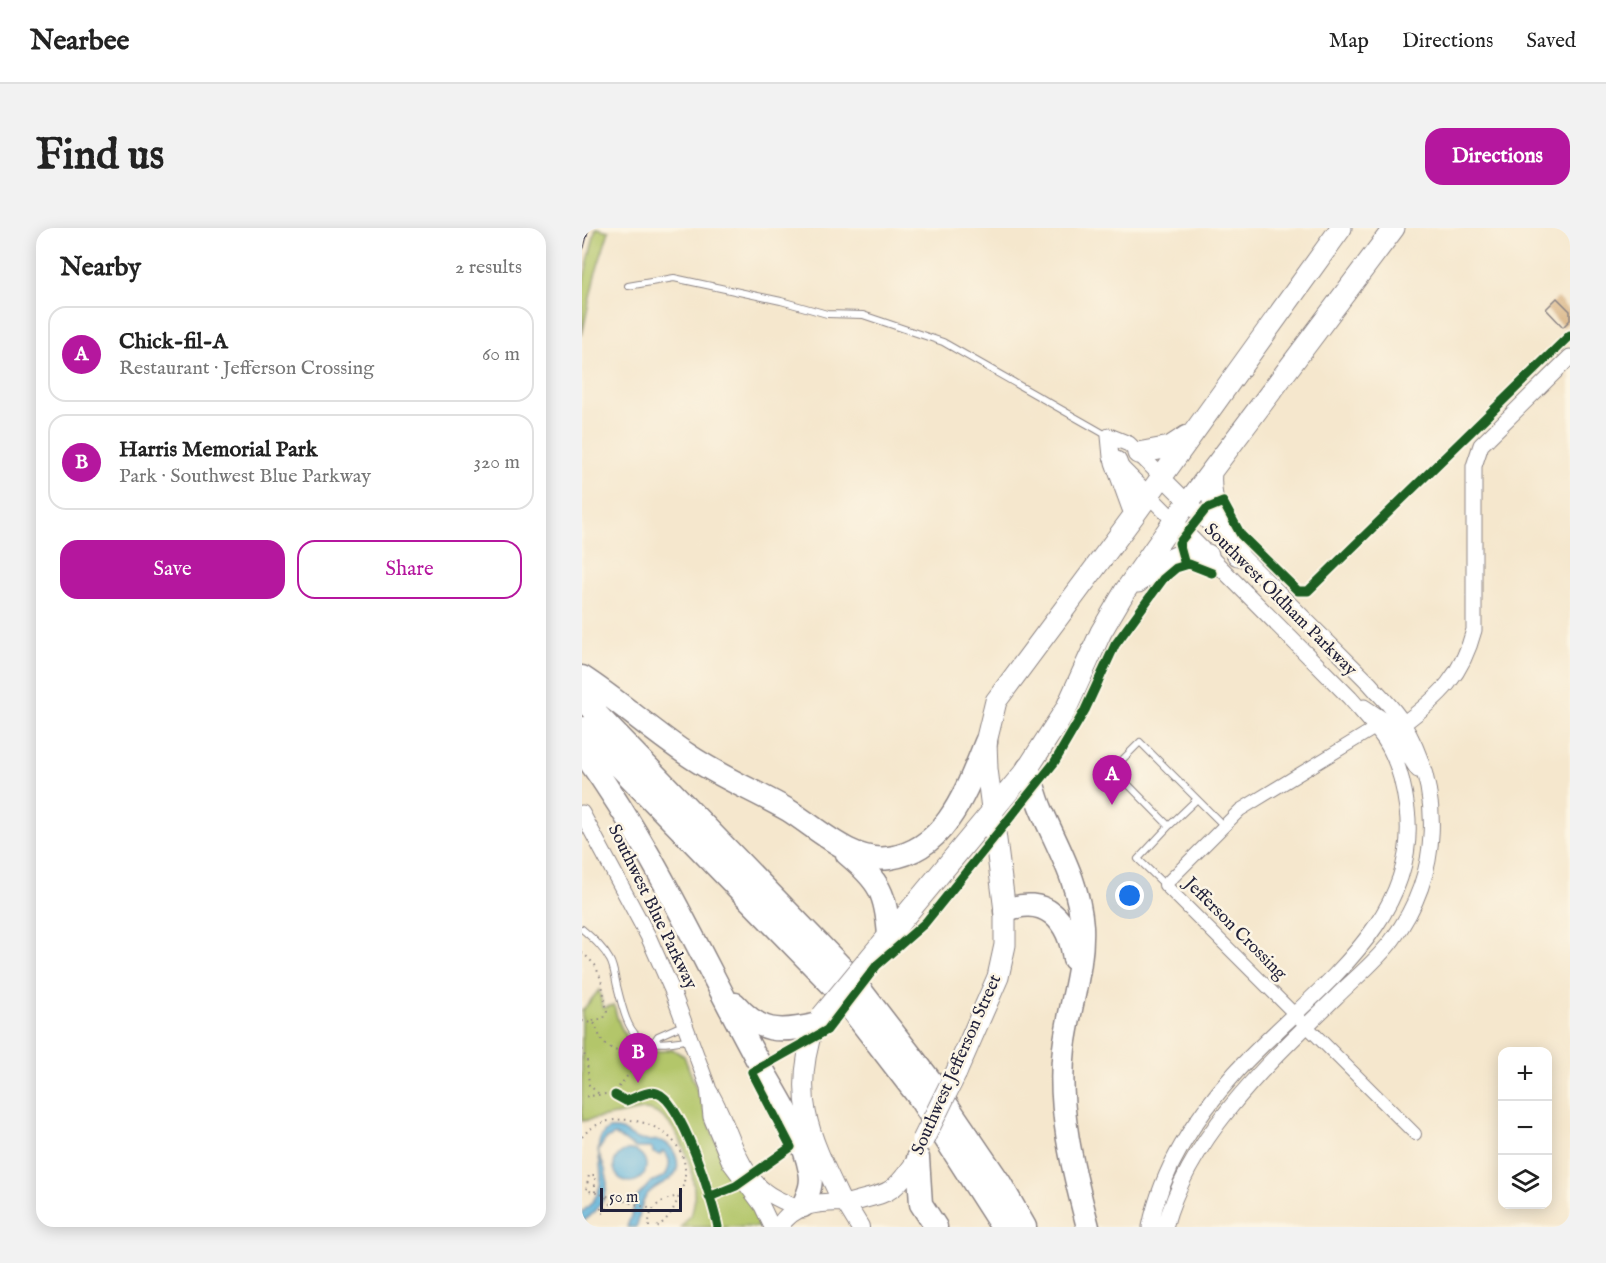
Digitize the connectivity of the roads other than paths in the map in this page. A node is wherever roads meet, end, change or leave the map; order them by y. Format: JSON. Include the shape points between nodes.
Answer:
{"nodes":[{"id":1,"x":1341,"y":228,"type":"edge"},
{"id":2,"x":1394,"y":228,"type":"edge"},
{"id":3,"x":628,"y":286,"type":"dead end"},
{"id":4,"x":1570,"y":357,"type":"edge"},
{"id":5,"x":1193,"y":433,"type":"junction"},
{"id":6,"x":1109,"y":436,"type":"junction"},
{"id":7,"x":1138,"y":453,"type":"junction"},
{"id":8,"x":1116,"y":462,"type":"junction"},
{"id":9,"x":1211,"y":472,"type":"junction"},
{"id":10,"x":1161,"y":478,"type":"junction"},
{"id":11,"x":1149,"y":495,"type":"junction"},
{"id":12,"x":1187,"y":504,"type":"junction"},
{"id":13,"x":1136,"y":514,"type":"junction"},
{"id":14,"x":1174,"y":521,"type":"junction"},
{"id":15,"x":1208,"y":555,"type":"junction"},
{"id":16,"x":1238,"y":555,"type":"junction"},
{"id":17,"x":1125,"y":591,"type":"junction"},
{"id":18,"x":582,"y":677,"type":"edge"},
{"id":19,"x":1350,"y":698,"type":"junction"},
{"id":20,"x":582,"y":699,"type":"edge"},
{"id":21,"x":1403,"y":724,"type":"junction"},
{"id":22,"x":582,"y":728,"type":"edge"},
{"id":23,"x":1375,"y":728,"type":"junction"},
{"id":24,"x":986,"y":742,"type":"junction"},
{"id":25,"x":582,"y":751,"type":"edge"},
{"id":26,"x":1028,"y":768,"type":"junction"},
{"id":27,"x":1428,"y":784,"type":"junction"},
{"id":28,"x":1197,"y":799,"type":"junction"},
{"id":29,"x":993,"y":811,"type":"junction"},
{"id":30,"x":582,"y":813,"type":"edge"},
{"id":31,"x":1169,"y":826,"type":"junction"},
{"id":32,"x":1224,"y":826,"type":"junction"},
{"id":33,"x":829,"y":838,"type":"junction"},
{"id":34,"x":1165,"y":885,"type":"junction"},
{"id":35,"x":1005,"y":911,"type":"junction"},
{"id":36,"x":582,"y":929,"type":"edge"},
{"id":37,"x":884,"y":942,"type":"junction"},
{"id":38,"x":1076,"y":984,"type":"junction"},
{"id":39,"x":722,"y":989,"type":"junction"},
{"id":40,"x":1295,"y":1013,"type":"junction"},
{"id":41,"x":819,"y":1021,"type":"junction"},
{"id":42,"x":685,"y":1024,"type":"junction"},
{"id":43,"x":1307,"y":1025,"type":"junction"},
{"id":44,"x":691,"y":1039,"type":"junction"},
{"id":45,"x":654,"y":1042,"type":"junction"},
{"id":46,"x":708,"y":1088,"type":"junction"},
{"id":47,"x":1415,"y":1134,"type":"dead end"},
{"id":48,"x":921,"y":1149,"type":"junction"},
{"id":49,"x":1179,"y":1151,"type":"junction"},
{"id":50,"x":1193,"y":1159,"type":"junction"},
{"id":51,"x":844,"y":1203,"type":"junction"},
{"id":52,"x":801,"y":1207,"type":"junction"},
{"id":53,"x":772,"y":1227,"type":"edge"},
{"id":54,"x":779,"y":1227,"type":"edge"},
{"id":55,"x":860,"y":1227,"type":"edge"},
{"id":56,"x":936,"y":1227,"type":"edge"},
{"id":57,"x":1002,"y":1227,"type":"edge"},
{"id":58,"x":1025,"y":1227,"type":"edge"},
{"id":59,"x":1088,"y":1227,"type":"edge"},
{"id":60,"x":1150,"y":1227,"type":"edge"},
{"id":61,"x":1165,"y":1227,"type":"edge"}],
"edges":[{"from":1,"to":5,"type":"highway","name":"Southwest Jefferson Street"},
{"from":2,"to":9,"type":"highway"},
{"from":3,"to":6,"type":"lane","via":[[674,278],[826,314],[862,315],[943,342]]},
{"from":4,"to":21,"type":"street","via":[[1481,445],[1474,466],[1476,606],[1469,650],[1450,684]]},
{"from":5,"to":7,"type":"highway","via":[[1170,447]]},
{"from":5,"to":10,"type":"highway","name":"Southwest Jefferson Street"},
{"from":6,"to":7,"type":"street","name":"Southwest Oldham Parkway","via":[[1129,444]]},
{"from":6,"to":8,"type":"street","name":"Southwest Oldham Parkway","via":[[1111,457]]},
{"from":7,"to":10,"type":"street","name":"Southwest Oldham Parkway"},
{"from":8,"to":11,"type":"street","name":"Southwest Oldham Parkway"},
{"from":8,"to":13,"type":"highway"},
{"from":9,"to":12,"type":"highway"},
{"from":9,"to":16,"type":"highway","via":[[1214,509]]},
{"from":10,"to":11,"type":"highway","name":"Southwest Jefferson Street"},
{"from":10,"to":12,"type":"street","name":"Southwest Oldham Parkway"},
{"from":11,"to":13,"type":"highway","name":"Southwest Jefferson Street"},
{"from":11,"to":14,"type":"street","name":"Southwest Oldham Parkway"},
{"from":12,"to":14,"type":"highway"},
{"from":12,"to":16,"type":"street","name":"Southwest Oldham Parkway"},
{"from":13,"to":24,"type":"highway","name":"Southwest Jefferson Street","via":[[996,701]]},
{"from":14,"to":15,"type":"street","name":"Southwest Oldham Parkway"},
{"from":14,"to":17,"type":"highway"},
{"from":15,"to":17,"type":"highway","via":[[1194,552],[1177,557]]},
{"from":15,"to":19,"type":"street","name":"Southwest Oldham Parkway"},
{"from":16,"to":21,"type":"street","name":"Southwest Oldham Parkway","via":[[1370,684]]},
{"from":17,"to":26,"type":"highway","via":[[1101,632],[1062,717]]},
{"from":18,"to":33,"type":"highway","via":[[690,757]]},
{"from":19,"to":21,"type":"street","via":[[1385,721]]},
{"from":19,"to":23,"type":"street","name":"Southwest Oldham Parkway"},
{"from":20,"to":58,"type":"highway","via":[[849,975],[930,1080]]},
{"from":21,"to":27,"type":"street","name":"Southwest Oldham Parkway","via":[[1417,748]]},
{"from":22,"to":57,"type":"highway","via":[[834,987],[918,1096]]},
{"from":23,"to":27,"type":"street","via":[[1397,739]]},
{"from":23,"to":32,"type":"street","name":"Jefferson Crossing","via":[[1240,810]]},
{"from":23,"to":40,"type":"street","name":"Southwest Oldham Parkway","via":[[1395,761],[1406,800],[1406,864],[1381,919]]},
{"from":24,"to":29,"type":"highway","name":"Southwest Jefferson Street"},
{"from":24,"to":33,"type":"highway","via":[[964,795],[949,820],[928,841],[888,858],[860,855]]},
{"from":25,"to":39,"type":"highway","via":[[618,799],[655,861]]},
{"from":26,"to":29,"type":"highway"},
{"from":26,"to":38,"type":"highway","via":[[1042,811],[1074,879],[1079,901],[1082,928]]},
{"from":27,"to":43,"type":"street","name":"Southwest Oldham Parkway","via":[[1433,837],[1409,913],[1379,957]]},
{"from":28,"to":31,"type":"lane"},
{"from":28,"to":31,"type":"lane","via":[[1140,742],[1113,769]]},
{"from":28,"to":32,"type":"lane"},
{"from":29,"to":35,"type":"highway","name":"Southwest Jefferson Street"},
{"from":29,"to":37,"type":"highway"},
{"from":30,"to":42,"type":"street","name":"Southwest Blue Parkway","via":[[648,936]]},
{"from":31,"to":34,"type":"lane","via":[[1138,859]]},
{"from":32,"to":34,"type":"street","name":"Jefferson Crossing"},
{"from":33,"to":37,"type":"highway","via":[[871,873],[881,888],[885,899]]},
{"from":34,"to":40,"type":"street","name":"Jefferson Crossing"},
{"from":35,"to":38,"type":"highway","via":[[1029,904],[1054,915],[1072,943]]},
{"from":35,"to":48,"type":"highway","name":"Southwest Jefferson Street","bridge":true,"via":[[1005,945],[998,976]]},
{"from":36,"to":45,"type":"lane","via":[[611,961],[629,1026],[644,1042]]},
{"from":37,"to":41,"type":"highway","bridge":true},
{"from":38,"to":59,"type":"highway","via":[[1064,1049],[1065,1121]]},
{"from":39,"to":41,"type":"highway","via":[[755,1024],[784,1031]]},
{"from":39,"to":52,"type":"highway","via":[[807,1161],[811,1185]]},
{"from":40,"to":43,"type":"street","name":"Jefferson Crossing"},
{"from":40,"to":49,"type":"street","name":"Southwest Oldham Parkway","via":[[1217,1094]]},
{"from":41,"to":51,"type":"main road","via":[[803,1062],[803,1097],[816,1142]]},
{"from":42,"to":44,"type":"street","name":"Southwest Blue Parkway"},
{"from":42,"to":45,"type":"lane","via":[[658,1036]]},
{"from":43,"to":47,"type":"street","name":"Jefferson Crossing"},
{"from":43,"to":50,"type":"street","name":"Southwest Oldham Parkway","via":[[1208,1135]]},
{"from":44,"to":45,"type":"lane","via":[[662,1045]]},
{"from":44,"to":46,"type":"street","name":"Southwest Blue Parkway"},
{"from":46,"to":52,"type":"street","name":"Southwest Blue Parkway","via":[[756,1182],[775,1198]]},
{"from":46,"to":53,"type":"street","name":"Southwest Blue Parkway","via":[[711,1117],[730,1162]]},
{"from":48,"to":51,"type":"main road","name":"Southwest Jefferson Street","via":[[899,1184],[890,1191]]},
{"from":48,"to":56,"type":"highway","via":[[921,1203]]},
{"from":49,"to":50,"type":"street"},
{"from":49,"to":60,"type":"street","name":"Southwest Oldham Parkway","via":[[1167,1173]]},
{"from":50,"to":61,"type":"street","name":"Southwest Oldham Parkway"},
{"from":51,"to":52,"type":"main road","name":"Southwest Jefferson Street"},
{"from":51,"to":55,"type":"main road"},
{"from":52,"to":54,"type":"main road"}]}
